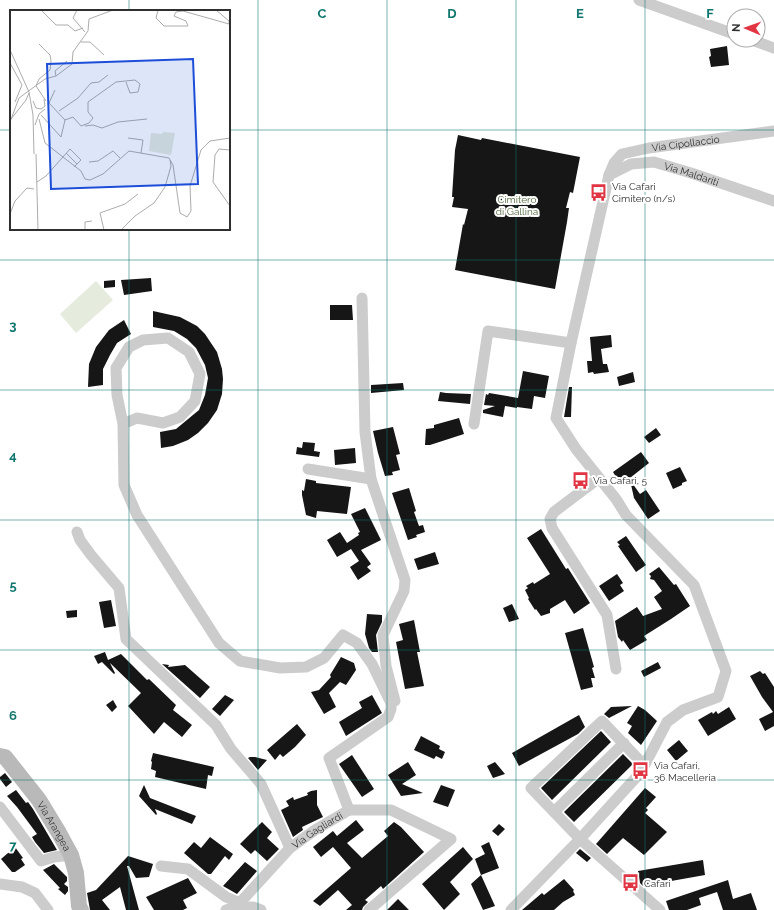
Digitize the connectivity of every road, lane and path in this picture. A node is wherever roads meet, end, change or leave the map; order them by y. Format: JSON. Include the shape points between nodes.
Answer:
{"nodes":[{"id":1,"x":639,"y":0,"type":"edge"},
{"id":2,"x":726,"y":31,"type":"edge"},
{"id":3,"x":774,"y":131,"type":"edge"},
{"id":4,"x":609,"y":175,"type":"junction"},
{"id":5,"x":774,"y":201,"type":"edge"},
{"id":6,"x":362,"y":298,"type":"dead end"},
{"id":7,"x":571,"y":343,"type":"junction"},
{"id":8,"x":123,"y":424,"type":"junction"},
{"id":9,"x":474,"y":424,"type":"dead end"},
{"id":10,"x":308,"y":469,"type":"dead end"},
{"id":11,"x":599,"y":478,"type":"junction"},
{"id":12,"x":371,"y":479,"type":"junction"},
{"id":13,"x":77,"y":532,"type":"dead end"},
{"id":14,"x":616,"y":668,"type":"dead end"},
{"id":15,"x":392,"y":703,"type":"junction"},
{"id":16,"x":624,"y":744,"type":"junction"},
{"id":17,"x":0,"y":756,"type":"edge"},
{"id":18,"x":644,"y":765,"type":"junction"},
{"id":19,"x":0,"y":807,"type":"edge"},
{"id":20,"x":349,"y":810,"type":"junction"},
{"id":21,"x":554,"y":812,"type":"junction"},
{"id":22,"x":580,"y":839,"type":"junction"},
{"id":23,"x":290,"y":848,"type":"junction"},
{"id":24,"x":71,"y":855,"type":"junction"},
{"id":25,"x":161,"y":866,"type":"dead end"},
{"id":26,"x":0,"y":884,"type":"edge"},
{"id":27,"x":234,"y":907,"type":"edge"},
{"id":28,"x":48,"y":910,"type":"edge"},
{"id":29,"x":81,"y":910,"type":"edge"},
{"id":30,"x":261,"y":910,"type":"edge"},
{"id":31,"x":369,"y":910,"type":"edge"},
{"id":32,"x":512,"y":910,"type":"edge"},
{"id":33,"x":660,"y":910,"type":"edge"}],
"edges":[{"from":1,"to":2,"type":"street"},
{"from":3,"to":4,"type":"street","name":"Via Cipollaccio","via":[[622,154],[614,163]]},
{"from":4,"to":5,"type":"street","name":"Via Maldariti","via":[[631,164],[654,162]]},
{"from":4,"to":7,"type":"street","name":"Via Cipollaccio"},
{"from":6,"to":12,"type":"street","via":[[365,432]]},
{"from":7,"to":9,"type":"street","via":[[488,331]]},
{"from":7,"to":11,"type":"street","name":"Via Cipollaccio","via":[[556,418]]},
{"from":8,"to":8,"type":"street","via":[[117,396],[116,368],[129,347],[142,340],[168,338],[189,352],[200,374],[195,401],[180,417],[163,423],[137,418]]},
{"from":8,"to":15,"type":"street","via":[[124,485],[129,497],[137,515],[219,643],[240,661],[280,668],[306,667],[324,658],[343,635],[357,643],[372,664]]},
{"from":10,"to":12,"type":"street"},
{"from":11,"to":14,"type":"street","via":[[554,512],[550,519],[552,528],[607,615]]},
{"from":11,"to":18,"type":"street","name":"Via Cipollaccio","via":[[626,515],[694,585],[726,671],[718,697],[683,710],[667,722]]},
{"from":12,"to":15,"type":"street","via":[[405,580],[404,592],[383,635],[386,666],[396,700]]},
{"from":13,"to":23,"type":"street","via":[[91,555],[119,588],[126,639],[216,725],[231,749],[261,784]]},
{"from":15,"to":20,"type":"street","via":[[388,717],[330,758]]},
{"from":16,"to":18,"type":"street"},
{"from":16,"to":21,"type":"street"},
{"from":16,"to":21,"type":"street","via":[[602,721],[531,788]]},
{"from":17,"to":24,"type":"street","name":"Via Arangea","via":[[5,758],[39,800],[60,832]]},
{"from":18,"to":22,"type":"street","via":[[641,772]]},
{"from":19,"to":24,"type":"street","via":[[41,861]]},
{"from":20,"to":23,"type":"street","name":"Via Gagliardi"},
{"from":20,"to":31,"type":"street","name":"Via Gagliardi","via":[[391,810],[451,839]]},
{"from":21,"to":22,"type":"street"},
{"from":22,"to":32,"type":"street"},
{"from":22,"to":33,"type":"street"},
{"from":23,"to":27,"type":"street","name":"Via Gagliardi"},
{"from":24,"to":29,"type":"street","name":"Via Arangea"},
{"from":25,"to":27,"type":"street","via":[[188,869],[226,897]]},
{"from":26,"to":28,"type":"street","via":[[22,887],[35,893]]},
{"from":27,"to":30,"type":"street","via":[[253,907]]}]}
